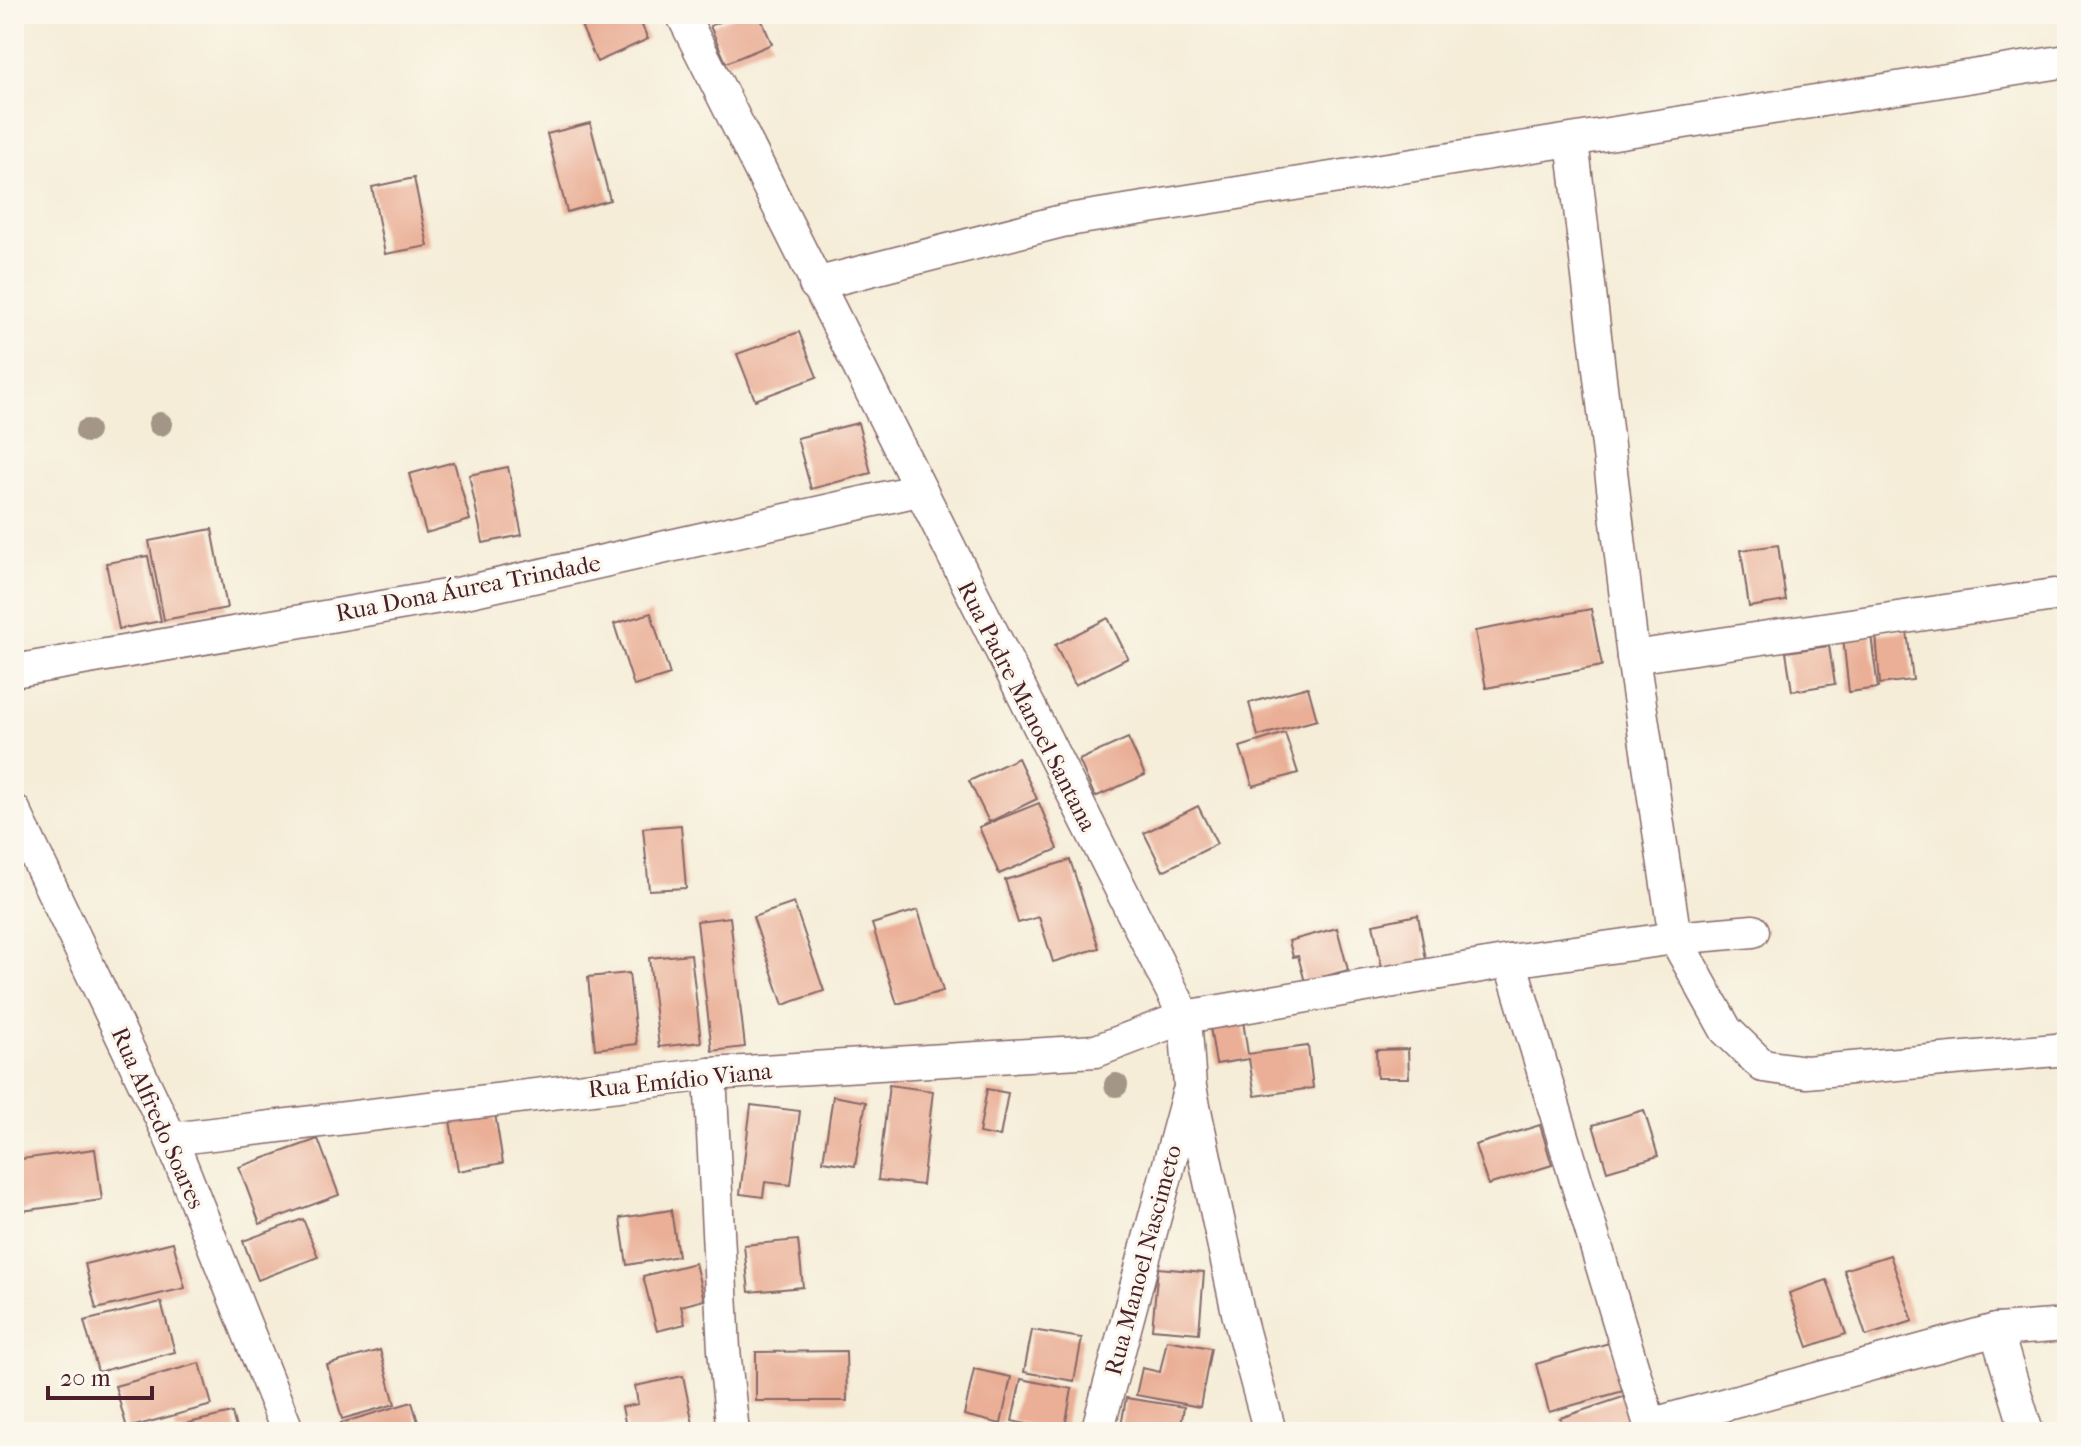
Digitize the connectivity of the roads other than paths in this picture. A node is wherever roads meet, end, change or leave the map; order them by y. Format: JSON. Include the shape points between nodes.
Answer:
{"nodes":[{"id":1,"x":682,"y":14,"type":"edge"},
{"id":2,"x":2067,"y":61,"type":"edge"},
{"id":3,"x":1572,"y":141,"type":"junction"},
{"id":4,"x":815,"y":284,"type":"junction"},
{"id":5,"x":919,"y":490,"type":"junction"},
{"id":6,"x":2054,"y":595,"type":"dead end"},
{"id":7,"x":1633,"y":657,"type":"junction"},
{"id":8,"x":14,"y":671,"type":"edge"},
{"id":9,"x":14,"y":810,"type":"edge"},
{"id":10,"x":1753,"y":931,"type":"dead end"},
{"id":11,"x":1675,"y":938,"type":"junction"},
{"id":12,"x":1510,"y":961,"type":"junction"},
{"id":13,"x":1185,"y":1017,"type":"junction"},
{"id":14,"x":2067,"y":1049,"type":"edge"},
{"id":15,"x":710,"y":1074,"type":"junction"},
{"id":16,"x":1190,"y":1087,"type":"junction"},
{"id":17,"x":171,"y":1139,"type":"junction"},
{"id":18,"x":2067,"y":1325,"type":"edge"},
{"id":19,"x":1996,"y":1330,"type":"junction"},
{"id":20,"x":288,"y":1432,"type":"edge"},
{"id":21,"x":733,"y":1432,"type":"edge"},
{"id":22,"x":1097,"y":1432,"type":"edge"},
{"id":23,"x":1270,"y":1432,"type":"edge"},
{"id":24,"x":2027,"y":1432,"type":"edge"}],
"edges":[{"from":1,"to":4,"type":"street","name":"Rua Padre Manoel Santana"},
{"from":2,"to":3,"type":"street"},
{"from":3,"to":4,"type":"street","via":[[1062,221]]},
{"from":3,"to":7,"type":"street"},
{"from":4,"to":5,"type":"street","name":"Rua Padre Manoel Santana"},
{"from":5,"to":8,"type":"street","name":"Rua Dona Áurea Trindade","via":[[457,594]]},
{"from":5,"to":13,"type":"street","name":"Rua Padre Manoel Santana"},
{"from":6,"to":7,"type":"street"},
{"from":7,"to":11,"type":"street"},
{"from":9,"to":17,"type":"street","name":"Rua Alfredo Soares"},
{"from":10,"to":11,"type":"street","name":"Rua Emídio Viana"},
{"from":11,"to":12,"type":"street","name":"Rua Emídio Viana"},
{"from":11,"to":14,"type":"street","via":[[1726,1030],[1763,1066],[1806,1072]]},
{"from":12,"to":13,"type":"street","name":"Rua Emídio Viana"},
{"from":12,"to":19,"type":"street","via":[[1650,1425]]},
{"from":13,"to":15,"type":"street","name":"Rua Emídio Viana","via":[[1096,1051]]},
{"from":13,"to":16,"type":"street","name":"Rua Padre Manoel Santana"},
{"from":15,"to":17,"type":"street","name":"Rua Emídio Viana"},
{"from":15,"to":21,"type":"street"},
{"from":16,"to":22,"type":"street","name":"Rua Manoel Nascimeto"},
{"from":16,"to":23,"type":"street","name":"Rua Padre Manoel Santana","via":[[1238,1313]]},
{"from":17,"to":20,"type":"street","name":"Rua Alfredo Soares"},
{"from":18,"to":19,"type":"street"},
{"from":19,"to":24,"type":"street"}]}
